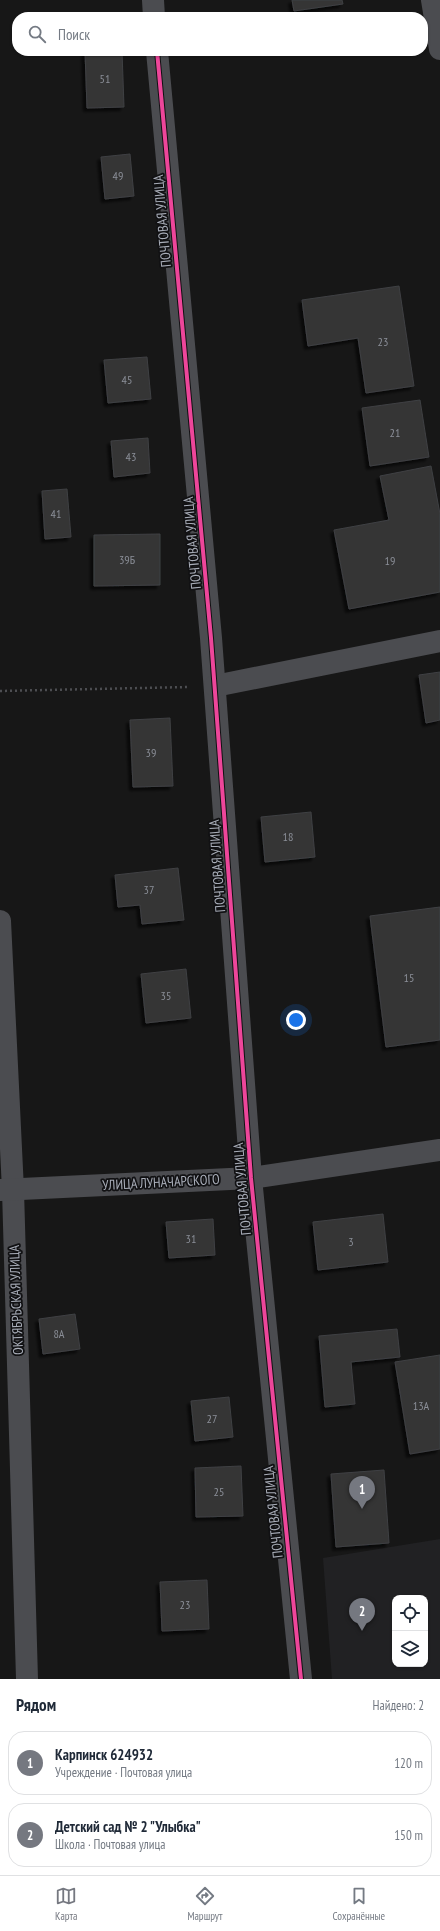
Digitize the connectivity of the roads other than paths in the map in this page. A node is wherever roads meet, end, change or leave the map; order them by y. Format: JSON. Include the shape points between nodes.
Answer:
{"nodes":[{"id":1,"x":153,"y":0,"type":"edge"},
{"id":2,"x":432,"y":0,"type":"edge"},
{"id":3,"x":154,"y":12,"type":"edge"},
{"id":4,"x":440,"y":49,"type":"edge"},
{"id":5,"x":157,"y":56,"type":"edge"},
{"id":6,"x":440,"y":641,"type":"edge"},
{"id":7,"x":215,"y":686,"type":"junction"},
{"id":8,"x":0,"y":921,"type":"edge"},
{"id":9,"x":440,"y":1150,"type":"edge"},
{"id":10,"x":251,"y":1178,"type":"junction"},
{"id":11,"x":7,"y":1190,"type":"edge"},
{"id":12,"x":27,"y":1679,"type":"edge"},
{"id":13,"x":301,"y":1679,"type":"edge"}],
"edges":[{"from":1,"to":3,"type":"street"},
{"from":2,"to":4,"type":"street"},
{"from":5,"to":7,"type":"street","name":"ПОЧТОВАЯ УЛИЦА"},
{"from":6,"to":7,"type":"street"},
{"from":7,"to":10,"type":"street","name":"ПОЧТОВАЯ УЛИЦА"},
{"from":8,"to":11,"type":"street","name":"ОКТЯБРЬСКАЯ УЛИЦА"},
{"from":9,"to":10,"type":"street","name":"УЛИЦА ЛУНАЧАРСКОГО"},
{"from":10,"to":11,"type":"street","name":"УЛИЦА ЛУНАЧАРСКОГО"},
{"from":10,"to":13,"type":"street","name":"ПОЧТОВАЯ УЛИЦА"},
{"from":11,"to":12,"type":"street","name":"ОКТЯБРЬСКАЯ УЛИЦА"}]}
